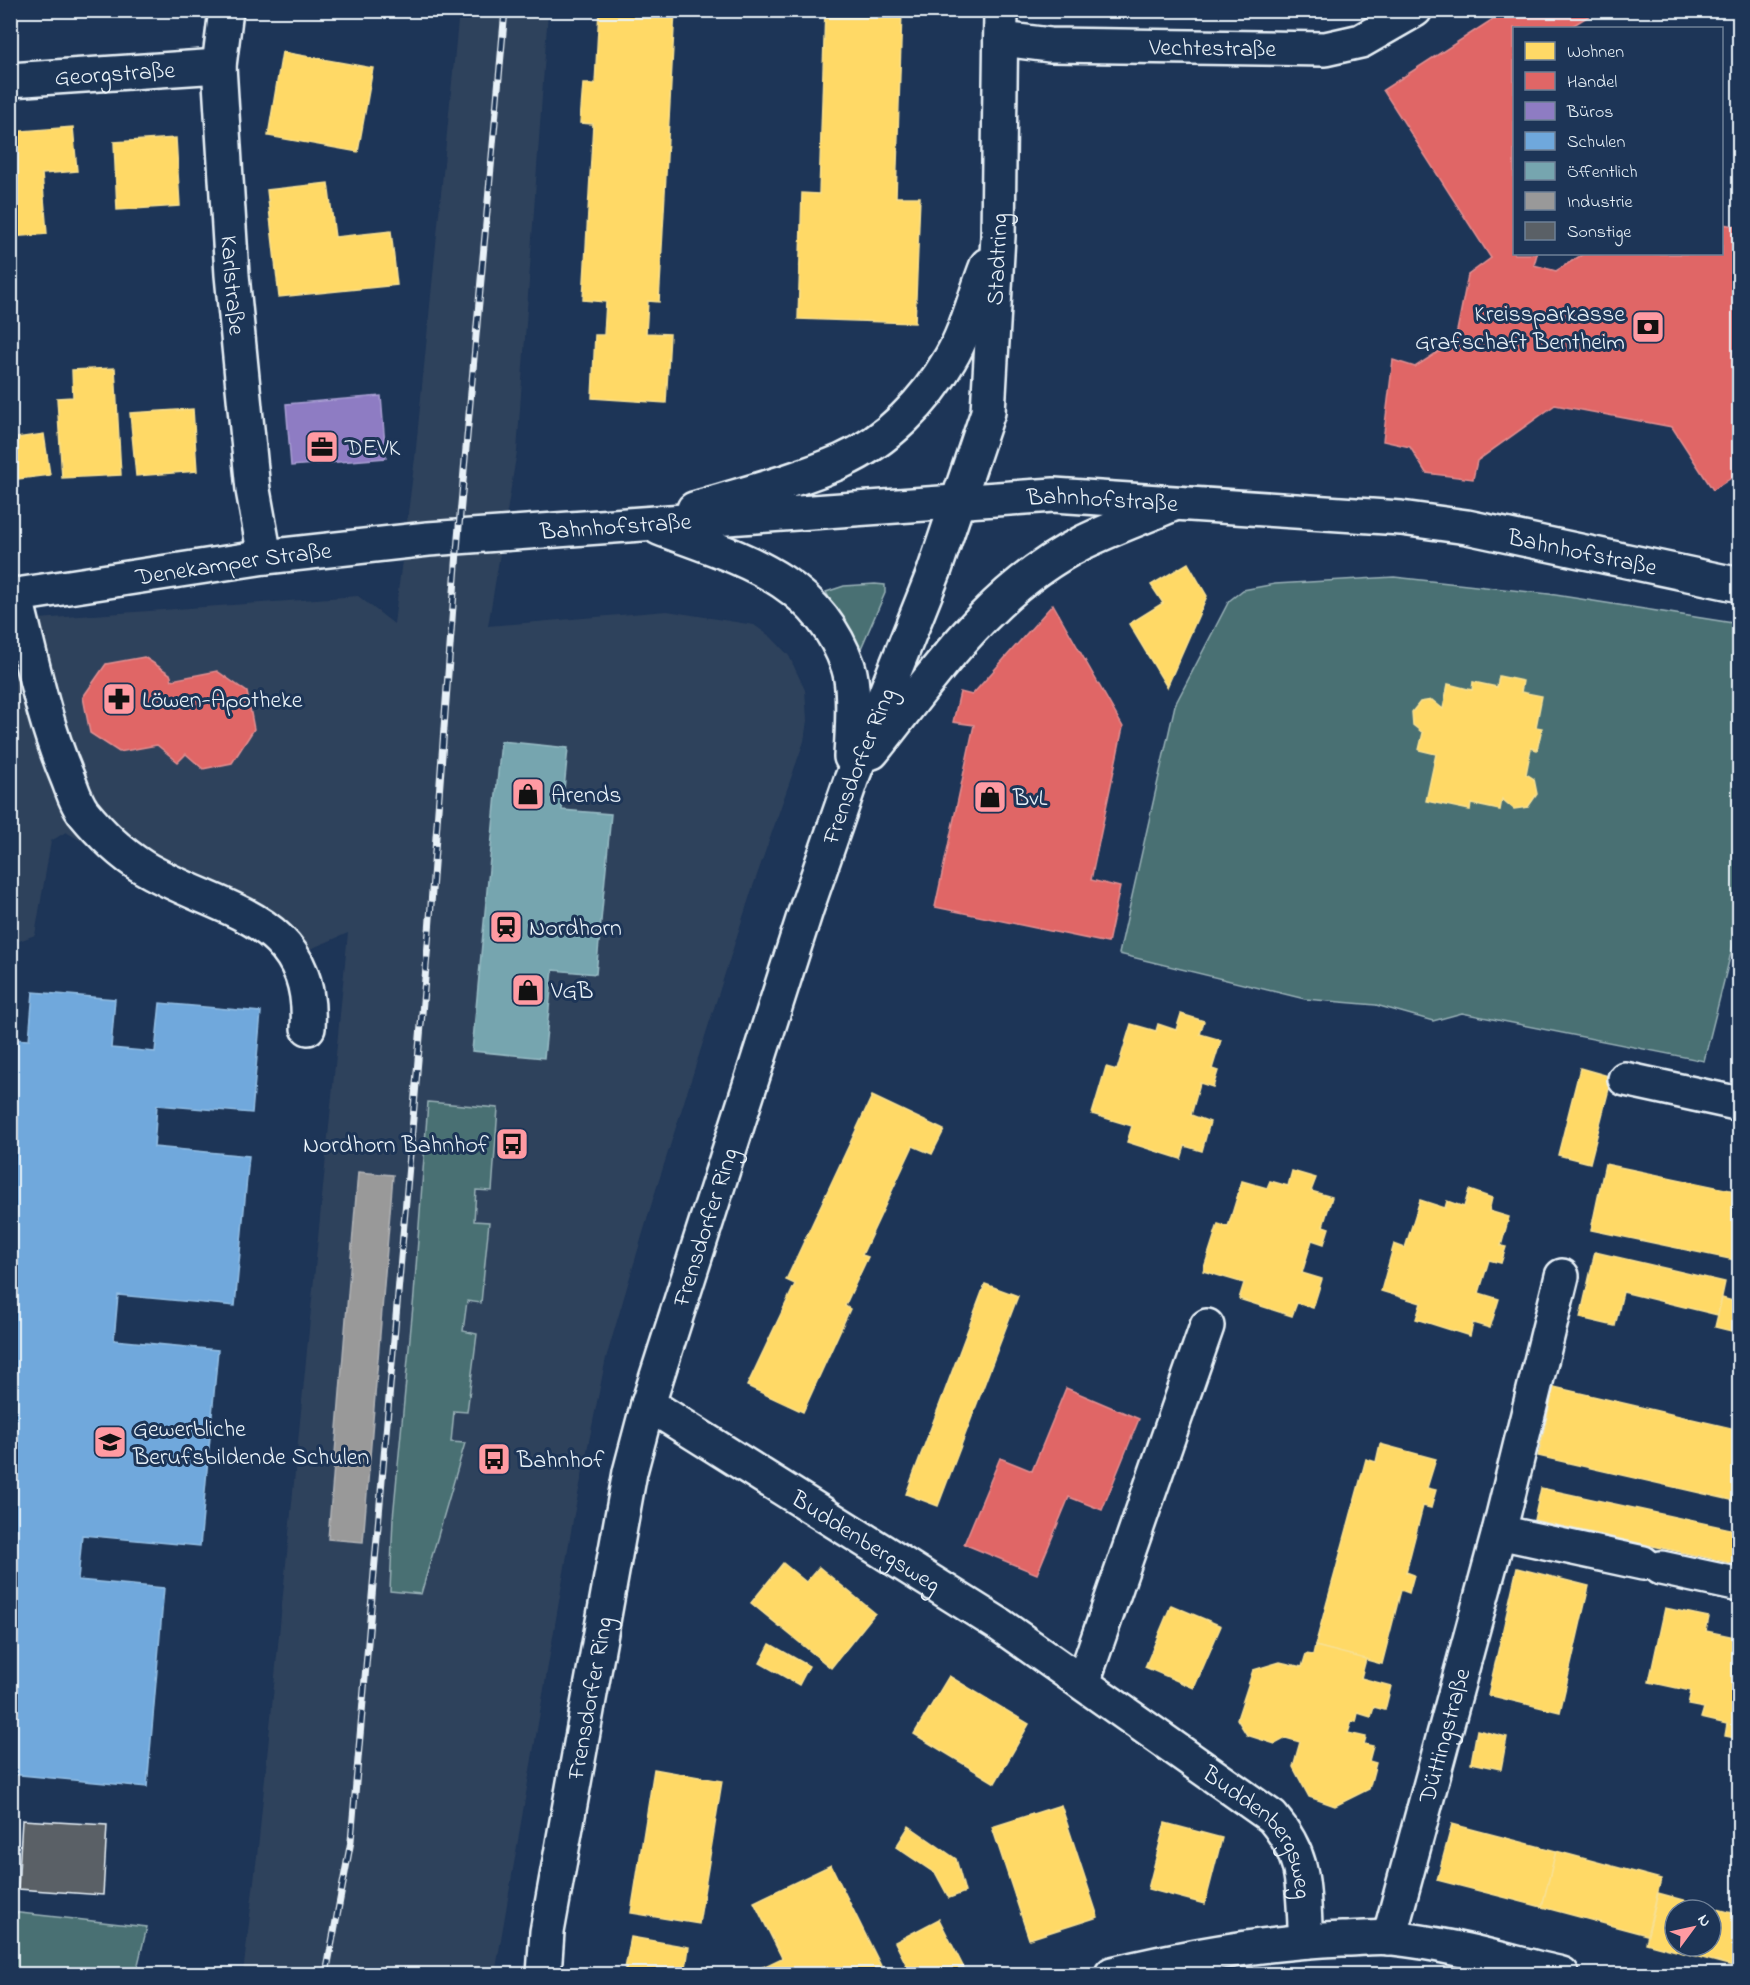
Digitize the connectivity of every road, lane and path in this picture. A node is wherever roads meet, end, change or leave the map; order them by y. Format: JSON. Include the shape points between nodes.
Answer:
{"nodes":[{"id":1,"x":226,"y":10,"type":"edge"},
{"id":2,"x":1415,"y":10,"type":"edge"},
{"id":3,"x":1001,"y":25,"type":"edge"},
{"id":4,"x":219,"y":66,"type":"junction"},
{"id":5,"x":10,"y":80,"type":"edge"},
{"id":6,"x":998,"y":236,"type":"junction"},
{"id":7,"x":1178,"y":502,"type":"junction"},
{"id":8,"x":959,"y":503,"type":"junction"},
{"id":9,"x":649,"y":524,"type":"junction"},
{"id":10,"x":458,"y":538,"type":"joint"},
{"id":11,"x":265,"y":557,"type":"junction"},
{"id":12,"x":1740,"y":585,"type":"edge"},
{"id":13,"x":13,"y":595,"type":"edge"},
{"id":14,"x":850,"y":780,"type":"junction"},
{"id":15,"x":308,"y":1028,"type":"dead end"},
{"id":16,"x":1626,"y":1079,"type":"dead end"},
{"id":17,"x":1740,"y":1104,"type":"edge"},
{"id":18,"x":1562,"y":1276,"type":"dead end"},
{"id":19,"x":1207,"y":1326,"type":"dead end"},
{"id":20,"x":648,"y":1404,"type":"junction"},
{"id":21,"x":1499,"y":1532,"type":"junction"},
{"id":22,"x":1740,"y":1585,"type":"edge"},
{"id":23,"x":1083,"y":1682,"type":"junction"},
{"id":24,"x":1389,"y":1938,"type":"junction"},
{"id":25,"x":1306,"y":1941,"type":"junction"},
{"id":26,"x":544,"y":1974,"type":"edge"},
{"id":27,"x":1112,"y":1974,"type":"edge"},
{"id":28,"x":1556,"y":1974,"type":"edge"}],
"edges":[{"from":1,"to":4,"type":"street","name":"Karlstraße"},
{"from":2,"to":3,"type":"street","name":"Vechtestraße","via":[[1361,40],[1325,49],[1050,45]]},
{"from":3,"to":6,"type":"street","name":"Stadtring"},
{"from":4,"to":5,"type":"street","name":"Georgstraße"},
{"from":4,"to":11,"type":"street","name":"Karlstraße","via":[[234,299],[253,490]]},
{"from":6,"to":8,"type":"street","name":"Stadtring","via":[[988,412]]},
{"from":6,"to":9,"type":"street","via":[[952,357],[929,393],[903,419],[842,460]]},
{"from":7,"to":8,"type":"street","name":"Bahnhofstraße","via":[[1054,495]]},
{"from":7,"to":12,"type":"street","name":"Bahnhofstraße","via":[[1467,526]]},
{"from":7,"to":14,"type":"street","via":[[1081,543],[1003,596],[973,626]]},
{"from":8,"to":9,"type":"street","name":"Bahnhofstraße"},
{"from":8,"to":14,"type":"street","name":"Frensdorfer Ring"},
{"from":9,"to":10,"type":"street","name":"Bahnhofstraße"},
{"from":9,"to":14,"type":"street","via":[[774,574],[806,598],[830,629],[849,667]]},
{"from":10,"to":11,"type":"street","name":"Denekamper Straße"},
{"from":11,"to":13,"type":"street","name":"Denekamper Straße"},
{"from":13,"to":15,"type":"street","via":[[60,759],[81,809],[111,844],[145,867],[240,911],[276,938],[299,965],[309,1003]]},
{"from":14,"to":20,"type":"street","name":"Frensdorfer Ring"},
{"from":16,"to":17,"type":"street"},
{"from":18,"to":21,"type":"street","name":"Düttingstraße"},
{"from":19,"to":23,"type":"street"},
{"from":20,"to":23,"type":"street","name":"Buddenbergsweg","via":[[1000,1625]]},
{"from":20,"to":26,"type":"street","name":"Frensdorfer Ring","via":[[630,1472],[547,1932]]},
{"from":21,"to":22,"type":"street"},
{"from":21,"to":24,"type":"street","name":"Düttingstraße"},
{"from":23,"to":25,"type":"street","name":"Buddenbergsweg","via":[[1272,1817],[1286,1833],[1296,1849],[1300,1867]]},
{"from":24,"to":25,"type":"street"},
{"from":24,"to":28,"type":"street","via":[[1455,1947]]},
{"from":25,"to":27,"type":"street","via":[[1190,1957]]}]}
